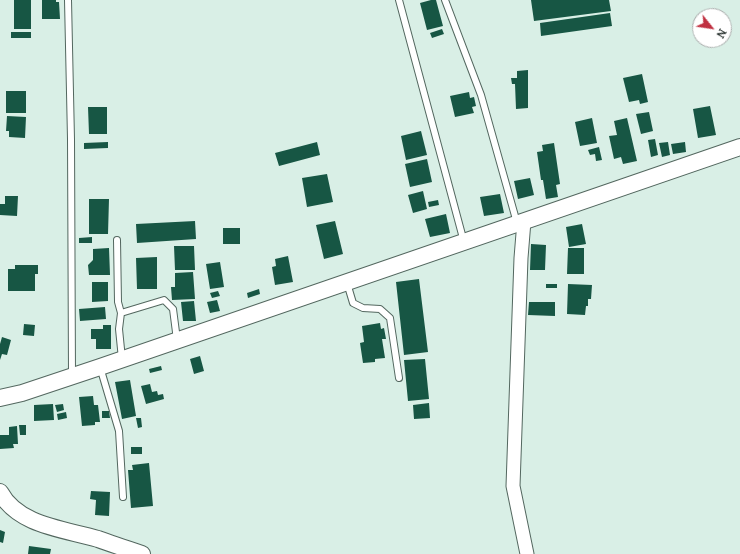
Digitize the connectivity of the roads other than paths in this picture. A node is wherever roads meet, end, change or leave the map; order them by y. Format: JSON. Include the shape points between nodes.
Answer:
{"nodes":[{"id":1,"x":68,"y":0,"type":"edge"},
{"id":2,"x":399,"y":0,"type":"edge"},
{"id":3,"x":444,"y":0,"type":"edge"},
{"id":4,"x":740,"y":147,"type":"edge"},
{"id":5,"x":521,"y":222,"type":"junction"},
{"id":6,"x":117,"y":240,"type":"dead end"},
{"id":7,"x":464,"y":242,"type":"junction"},
{"id":8,"x":346,"y":283,"type":"junction"},
{"id":9,"x":121,"y":313,"type":"junction"},
{"id":10,"x":177,"y":341,"type":"junction"},
{"id":11,"x":122,"y":360,"type":"junction"},
{"id":12,"x":100,"y":368,"type":"junction"},
{"id":13,"x":72,"y":376,"type":"junction"},
{"id":14,"x":399,"y":378,"type":"dead end"},
{"id":15,"x":0,"y":398,"type":"edge"},
{"id":16,"x":0,"y":492,"type":"edge"},
{"id":17,"x":123,"y":497,"type":"dead end"},
{"id":18,"x":142,"y":554,"type":"edge"},
{"id":19,"x":527,"y":554,"type":"edge"}],
"edges":[{"from":1,"to":13,"type":"lane","via":[[72,147]]},
{"from":2,"to":7,"type":"lane"},
{"from":3,"to":5,"type":"lane","via":[[481,95]]},
{"from":4,"to":5,"type":"street"},
{"from":5,"to":7,"type":"street"},
{"from":5,"to":19,"type":"street","via":[[513,486]]},
{"from":6,"to":9,"type":"lane","via":[[118,302]]},
{"from":7,"to":8,"type":"street"},
{"from":8,"to":10,"type":"street"},
{"from":8,"to":14,"type":"lane","via":[[353,303],[363,308],[380,309],[390,318]]},
{"from":9,"to":10,"type":"lane","via":[[164,300],[173,309]]},
{"from":9,"to":11,"type":"lane","via":[[119,329]]},
{"from":10,"to":11,"type":"street"},
{"from":11,"to":12,"type":"street"},
{"from":12,"to":13,"type":"street"},
{"from":12,"to":17,"type":"lane","via":[[119,431]]},
{"from":13,"to":15,"type":"street"},
{"from":16,"to":18,"type":"street","via":[[23,516]]}]}
